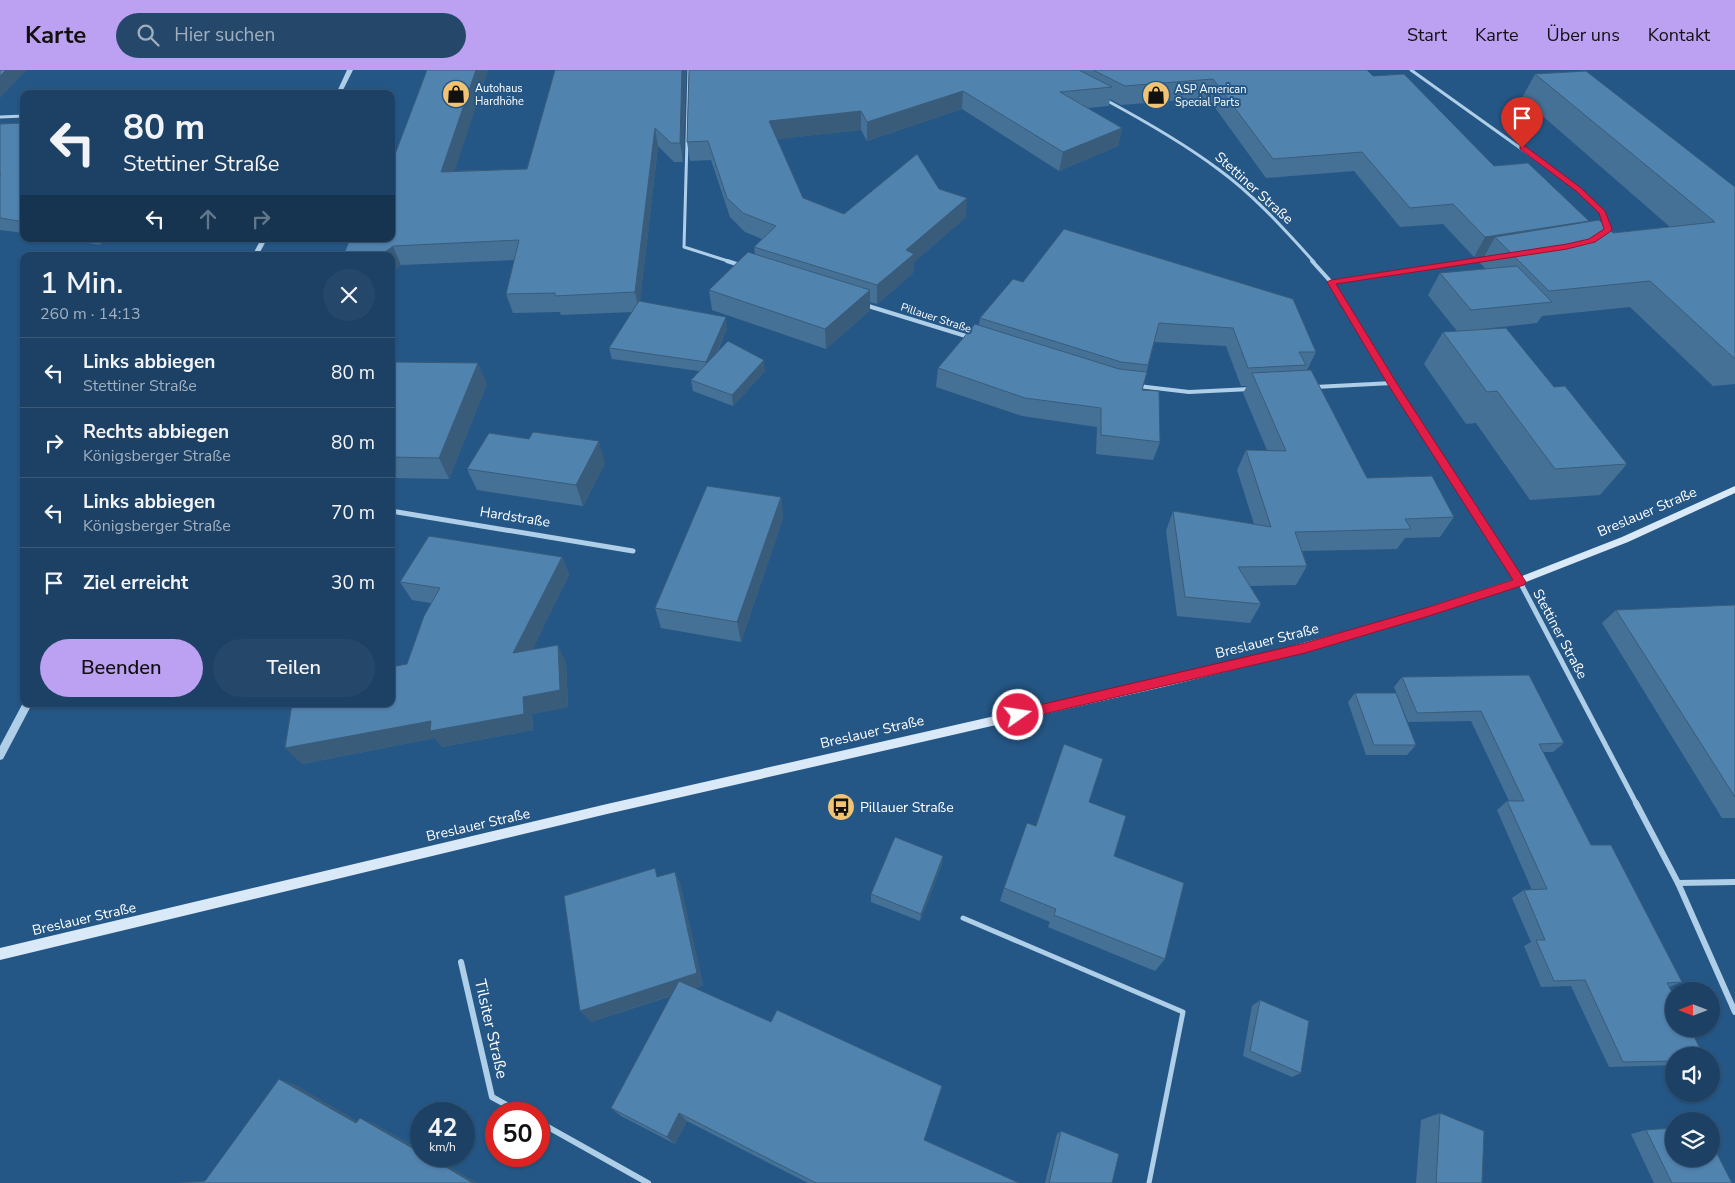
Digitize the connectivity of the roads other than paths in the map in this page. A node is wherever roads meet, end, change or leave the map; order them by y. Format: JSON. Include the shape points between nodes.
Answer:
{"nodes":[{"id":1,"x":350,"y":70,"type":"edge"},
{"id":2,"x":689,"y":70,"type":"edge"},
{"id":3,"x":1411,"y":70,"type":"edge"},
{"id":4,"x":340,"y":90,"type":"edge"},
{"id":5,"x":1100,"y":97,"type":"edge"},
{"id":6,"x":20,"y":116,"type":"edge"},
{"id":7,"x":0,"y":117,"type":"edge"},
{"id":8,"x":1600,"y":235,"type":"edge"},
{"id":9,"x":1498,"y":257,"type":"dead end"},
{"id":10,"x":748,"y":267,"type":"edge"},
{"id":11,"x":1331,"y":282,"type":"junction"},
{"id":12,"x":858,"y":302,"type":"edge"},
{"id":13,"x":977,"y":340,"type":"edge"},
{"id":14,"x":1392,"y":383,"type":"junction"},
{"id":15,"x":1134,"y":386,"type":"edge"},
{"id":16,"x":1305,"y":387,"type":"edge"},
{"id":17,"x":1257,"y":389,"type":"edge"},
{"id":18,"x":1735,"y":489,"type":"edge"},
{"id":19,"x":395,"y":512,"type":"edge"},
{"id":20,"x":633,"y":551,"type":"dead end"},
{"id":21,"x":1520,"y":582,"type":"junction"},
{"id":22,"x":24,"y":707,"type":"edge"},
{"id":23,"x":0,"y":756,"type":"edge"},
{"id":24,"x":1735,"y":882,"type":"edge"},
{"id":25,"x":1678,"y":883,"type":"junction"},
{"id":26,"x":963,"y":918,"type":"dead end"},
{"id":27,"x":0,"y":954,"type":"edge"},
{"id":28,"x":461,"y":962,"type":"dead end"},
{"id":29,"x":1735,"y":1012,"type":"edge"},
{"id":30,"x":501,"y":1102,"type":"edge"},
{"id":31,"x":550,"y":1128,"type":"edge"},
{"id":32,"x":648,"y":1183,"type":"edge"},
{"id":33,"x":1149,"y":1183,"type":"edge"}],
"edges":[{"from":1,"to":4,"type":"street"},
{"from":2,"to":10,"type":"street","via":[[684,247]]},
{"from":3,"to":8,"type":"street","via":[[1578,190],[1603,212],[1608,229]]},
{"from":5,"to":11,"type":"street","name":"Stettiner Straße","via":[[1220,169],[1273,216]]},
{"from":6,"to":7,"type":"street"},
{"from":9,"to":11,"type":"street"},
{"from":11,"to":14,"type":"street","name":"Stettiner Straße"},
{"from":12,"to":13,"type":"street","name":"Pillauer Straße"},
{"from":14,"to":16,"type":"street"},
{"from":14,"to":21,"type":"street","name":"Stettiner Straße"},
{"from":15,"to":17,"type":"street","via":[[1189,392]]},
{"from":18,"to":21,"type":"main road","name":"Breslauer Straße","via":[[1689,513]]},
{"from":19,"to":20,"type":"street","name":"Hardstraße"},
{"from":21,"to":25,"type":"street","name":"Stettiner Straße"},
{"from":21,"to":27,"type":"main road","name":"Breslauer Straße","via":[[1305,648],[797,764]]},
{"from":22,"to":23,"type":"street"},
{"from":24,"to":25,"type":"street"},
{"from":25,"to":29,"type":"street","name":"Stettiner Straße"},
{"from":26,"to":33,"type":"lane","via":[[1183,1012]]},
{"from":28,"to":30,"type":"street","name":"Tilsiter Straße","via":[[492,1097]]},
{"from":31,"to":32,"type":"street"}]}
